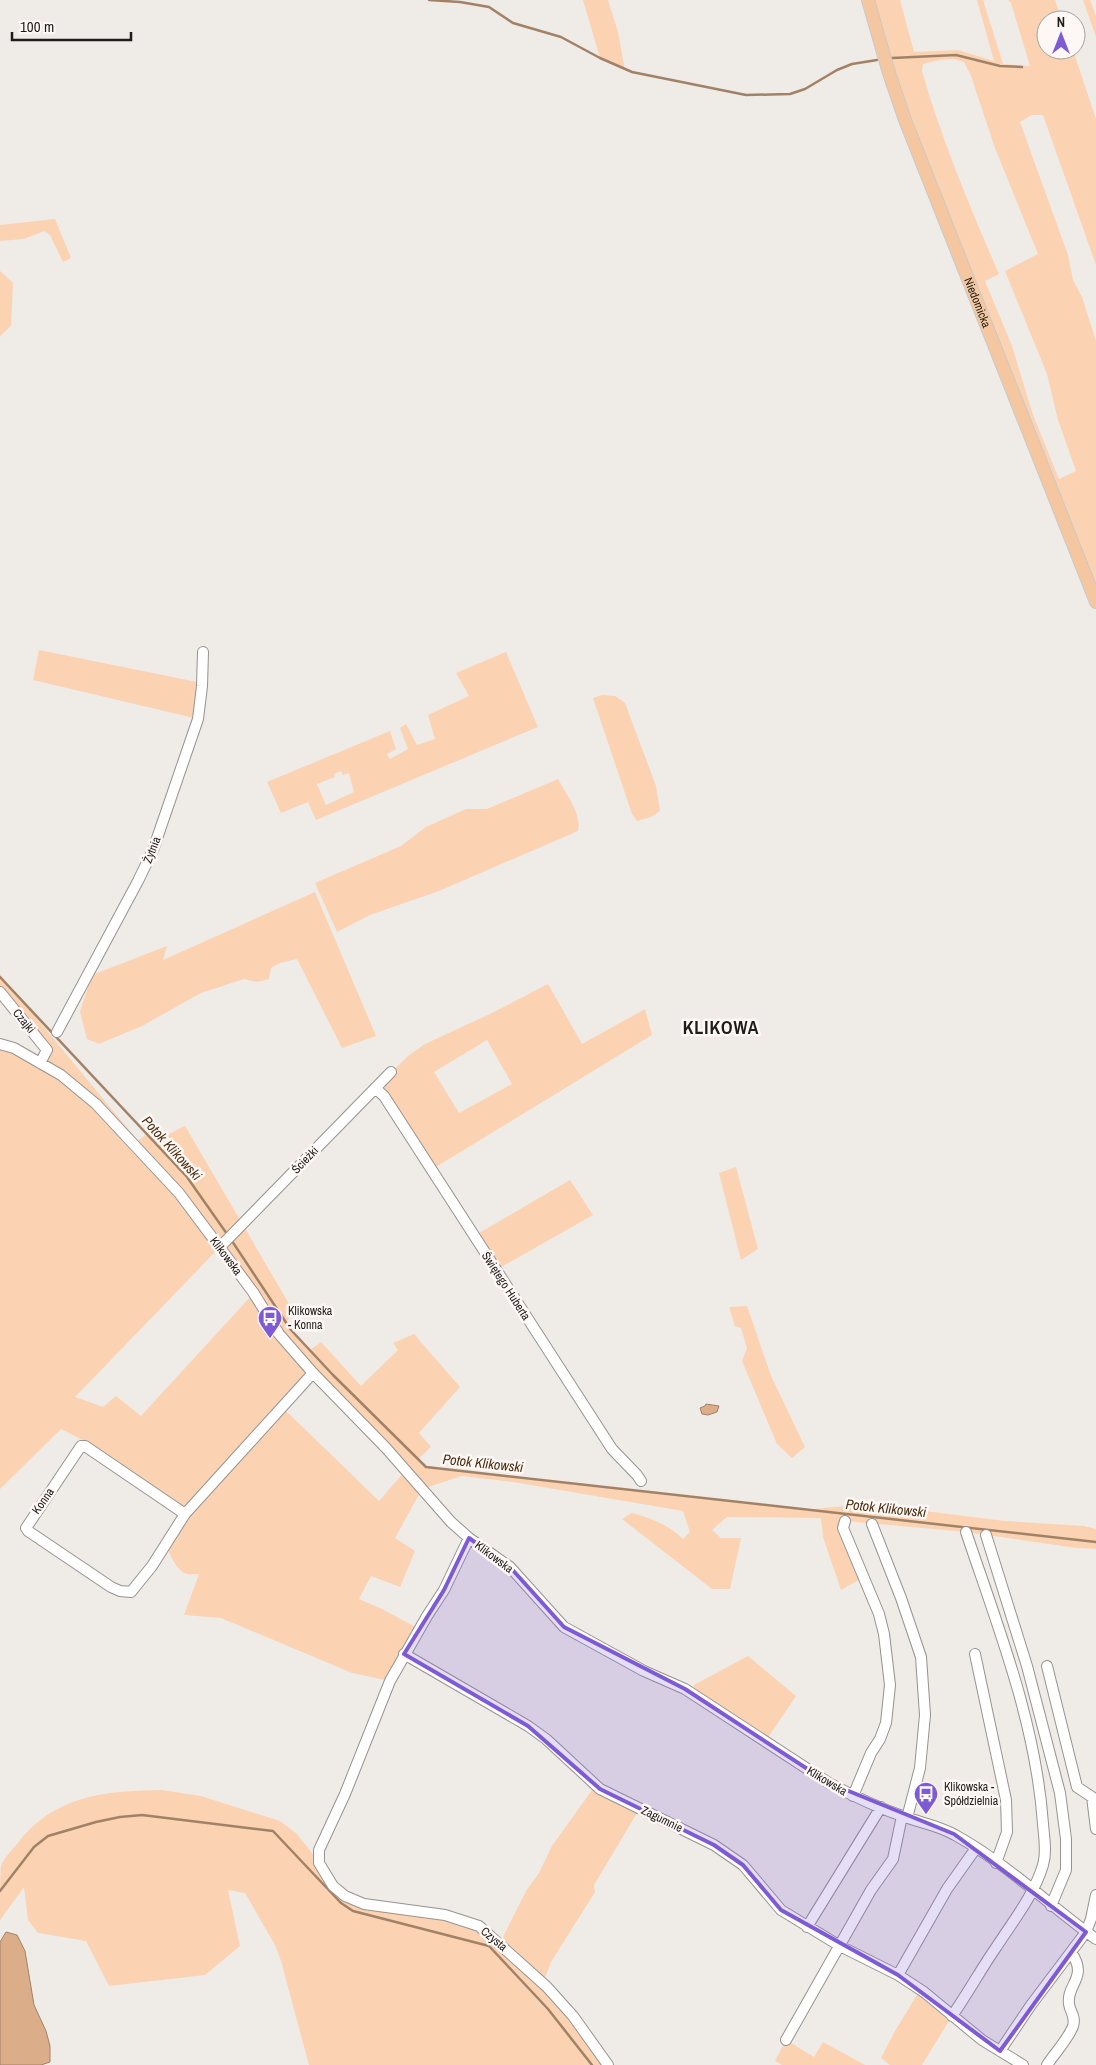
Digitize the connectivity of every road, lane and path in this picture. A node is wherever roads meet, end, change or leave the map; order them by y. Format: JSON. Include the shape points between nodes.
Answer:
{"nodes":[{"id":1,"x":868,"y":0,"type":"edge"},
{"id":2,"x":1096,"y":602,"type":"edge"},
{"id":3,"x":203,"y":652,"type":"dead end"},
{"id":4,"x":0,"y":992,"type":"edge"},
{"id":5,"x":57,"y":1032,"type":"dead end"},
{"id":6,"x":0,"y":1044,"type":"edge"},
{"id":7,"x":40,"y":1063,"type":"junction"},
{"id":8,"x":391,"y":1072,"type":"dead end"},
{"id":9,"x":375,"y":1088,"type":"junction"},
{"id":10,"x":226,"y":1240,"type":"junction"},
{"id":11,"x":313,"y":1373,"type":"junction"},
{"id":12,"x":641,"y":1481,"type":"dead end"},
{"id":13,"x":185,"y":1514,"type":"junction"},
{"id":14,"x":845,"y":1521,"type":"dead end"},
{"id":15,"x":872,"y":1524,"type":"dead end"},
{"id":16,"x":966,"y":1532,"type":"dead end"},
{"id":17,"x":986,"y":1535,"type":"dead end"},
{"id":18,"x":469,"y":1538,"type":"junction"},
{"id":19,"x":404,"y":1654,"type":"junction"},
{"id":20,"x":975,"y":1654,"type":"dead end"},
{"id":21,"x":1047,"y":1666,"type":"dead end"},
{"id":22,"x":853,"y":1796,"type":"junction"},
{"id":23,"x":881,"y":1807,"type":"junction"},
{"id":24,"x":905,"y":1817,"type":"junction"},
{"id":25,"x":1096,"y":1829,"type":"edge"},
{"id":26,"x":976,"y":1848,"type":"junction"},
{"id":27,"x":996,"y":1863,"type":"junction"},
{"id":28,"x":1031,"y":1890,"type":"junction"},
{"id":29,"x":1096,"y":1895,"type":"edge"},
{"id":30,"x":1051,"y":1906,"type":"junction"},
{"id":31,"x":807,"y":1928,"type":"junction"},
{"id":32,"x":1086,"y":1932,"type":"junction"},
{"id":33,"x":1096,"y":1939,"type":"edge"},
{"id":34,"x":840,"y":1946,"type":"junction"},
{"id":35,"x":1071,"y":1952,"type":"junction"},
{"id":36,"x":898,"y":1975,"type":"junction"},
{"id":37,"x":952,"y":2016,"type":"junction"},
{"id":38,"x":786,"y":2040,"type":"dead end"},
{"id":39,"x":1000,"y":2051,"type":"junction"},
{"id":40,"x":608,"y":2065,"type":"edge"},
{"id":41,"x":1022,"y":2065,"type":"edge"},
{"id":42,"x":1047,"y":2065,"type":"edge"}],
"edges":[{"from":1,"to":2,"type":"main road","name":"Niedomicka","via":[[905,120]]},
{"from":3,"to":5,"type":"street","name":"Żytnia","via":[[198,719],[153,850]]},
{"from":4,"to":7,"type":"street","name":"Czajki","via":[[47,1050]]},
{"from":6,"to":7,"type":"street","name":"Klikowska"},
{"from":7,"to":10,"type":"street","name":"Klikowska","via":[[61,1075],[96,1104]]},
{"from":8,"to":9,"type":"street","name":"Ścieżki"},
{"from":9,"to":10,"type":"street","name":"Ścieżki"},
{"from":9,"to":12,"type":"street","name":"Świętego Huberta","via":[[384,1096],[612,1449]]},
{"from":10,"to":11,"type":"street","name":"Klikowska","via":[[279,1334]]},
{"from":11,"to":13,"type":"street","name":"Konna"},
{"from":11,"to":18,"type":"street","name":"Klikowska"},
{"from":13,"to":13,"type":"street","name":"Konna","via":[[131,1592],[111,1587],[26,1528],[81,1446]]},
{"from":14,"to":22,"type":"street","via":[[843,1528],[879,1614],[890,1686],[886,1723]]},
{"from":15,"to":24,"type":"street","via":[[902,1598],[921,1657],[925,1715],[920,1768]]},
{"from":16,"to":28,"type":"street","via":[[1011,1663],[1041,1796],[1045,1855]]},
{"from":17,"to":30,"type":"street","via":[[1027,1666],[1060,1793],[1066,1870]]},
{"from":18,"to":19,"type":"street","via":[[444,1590]]},
{"from":18,"to":22,"type":"street","name":"Klikowska","via":[[510,1567],[564,1627],[644,1671],[685,1688]]},
{"from":19,"to":31,"type":"street","name":"Zagumnie","via":[[546,1738],[600,1789],[714,1846],[743,1865],[782,1910]]},
{"from":19,"to":40,"type":"street","name":"Czysta","via":[[319,1850],[319,1863],[333,1886],[345,1896],[364,1904],[445,1915],[479,1926],[574,2016]]},
{"from":20,"to":27,"type":"street","via":[[1006,1800],[1007,1832]]},
{"from":21,"to":25,"type":"street","via":[[1077,1787],[1092,1797]]},
{"from":22,"to":23,"type":"street","name":"Klikowska"},
{"from":23,"to":24,"type":"street","name":"Klikowska"},
{"from":23,"to":31,"type":"street"},
{"from":24,"to":26,"type":"street","name":"Klikowska","via":[[954,1834]]},
{"from":24,"to":34,"type":"street","via":[[893,1859],[871,1890]]},
{"from":26,"to":27,"type":"street","name":"Klikowska"},
{"from":26,"to":36,"type":"street","via":[[947,1889]]},
{"from":27,"to":28,"type":"street","name":"Klikowska"},
{"from":28,"to":30,"type":"street","name":"Klikowska"},
{"from":28,"to":37,"type":"street","via":[[1015,1921]]},
{"from":29,"to":32,"type":"street"},
{"from":30,"to":32,"type":"street","name":"Klikowska"},
{"from":31,"to":34,"type":"street","name":"Zagumnie"},
{"from":32,"to":33,"type":"street","name":"Klikowska"},
{"from":32,"to":35,"type":"street"},
{"from":34,"to":36,"type":"street","name":"Zagumnie"},
{"from":34,"to":38,"type":"street"},
{"from":35,"to":39,"type":"street"},
{"from":35,"to":42,"type":"street","via":[[1078,1969],[1068,2003],[1075,2020]]},
{"from":36,"to":37,"type":"street","name":"Zagumnie"},
{"from":37,"to":39,"type":"street","name":"Zagumnie"},
{"from":39,"to":41,"type":"street","name":"Zagumnie"}]}
